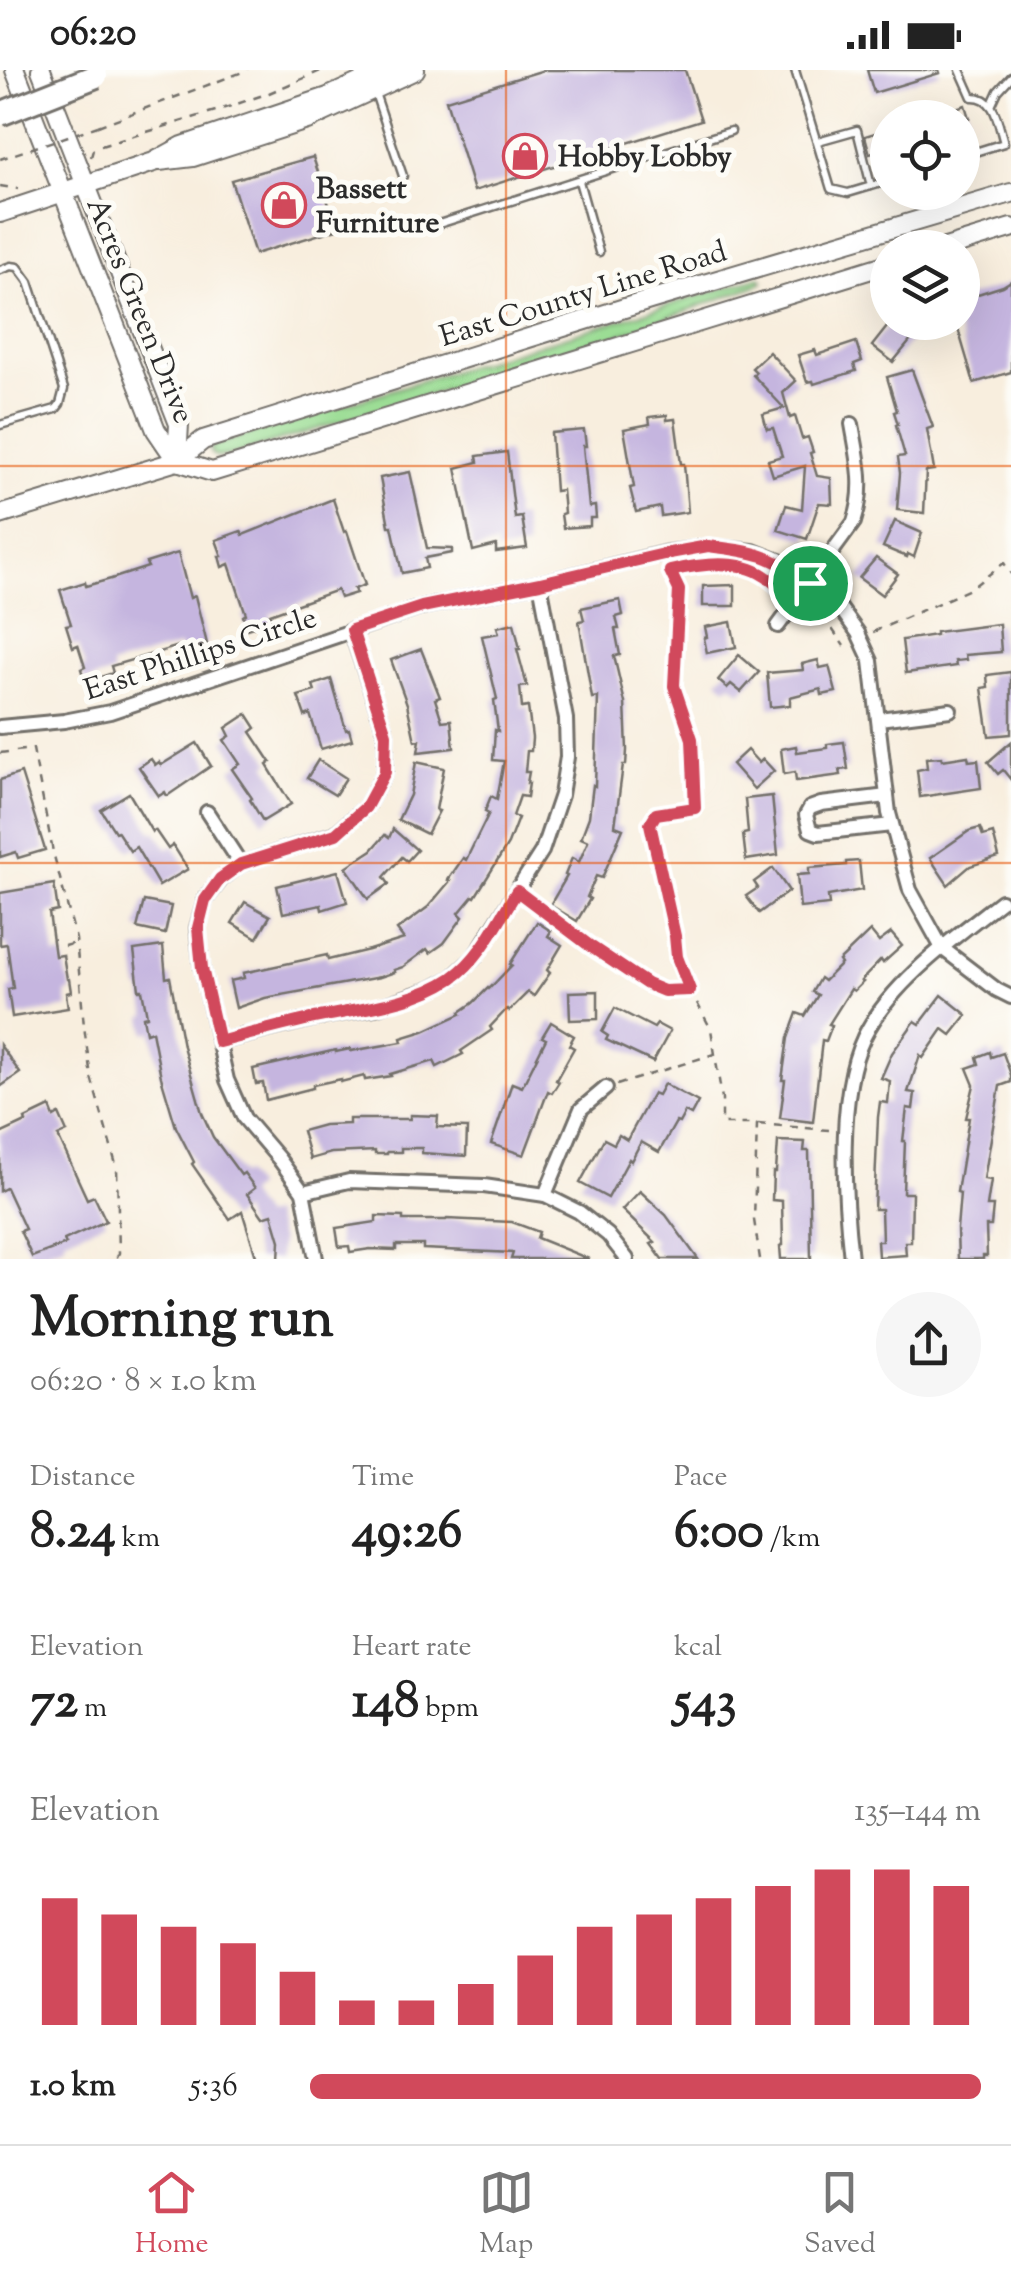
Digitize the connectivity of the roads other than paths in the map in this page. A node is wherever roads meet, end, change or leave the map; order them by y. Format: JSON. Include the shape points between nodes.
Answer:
{"nodes":[{"id":1,"x":15,"y":70,"type":"edge"},
{"id":2,"x":41,"y":70,"type":"edge"},
{"id":3,"x":387,"y":70,"type":"edge"},
{"id":4,"x":415,"y":70,"type":"edge"},
{"id":5,"x":795,"y":70,"type":"edge"},
{"id":6,"x":960,"y":70,"type":"edge"},
{"id":7,"x":96,"y":76,"type":"dead end"},
{"id":8,"x":1011,"y":77,"type":"edge"},
{"id":9,"x":372,"y":85,"type":"junction"},
{"id":10,"x":992,"y":104,"type":"junction"},
{"id":11,"x":0,"y":114,"type":"edge"},
{"id":12,"x":731,"y":131,"type":"dead end"},
{"id":13,"x":818,"y":142,"type":"junction"},
{"id":14,"x":980,"y":150,"type":"edge"},
{"id":15,"x":402,"y":176,"type":"dead end"},
{"id":16,"x":870,"y":179,"type":"edge"},
{"id":17,"x":578,"y":180,"type":"junction"},
{"id":18,"x":85,"y":185,"type":"junction"},
{"id":19,"x":870,"y":187,"type":"edge"},
{"id":20,"x":64,"y":192,"type":"junction"},
{"id":21,"x":1011,"y":192,"type":"edge"},
{"id":22,"x":0,"y":213,"type":"edge"},
{"id":23,"x":1011,"y":228,"type":"edge"},
{"id":24,"x":420,"y":230,"type":"dead end"},
{"id":25,"x":980,"y":237,"type":"edge"},
{"id":26,"x":600,"y":252,"type":"dead end"},
{"id":27,"x":0,"y":270,"type":"edge"},
{"id":28,"x":870,"y":270,"type":"edge"},
{"id":29,"x":852,"y":424,"type":"dead end"},
{"id":30,"x":0,"y":425,"type":"edge"},
{"id":31,"x":178,"y":461,"type":"junction"},
{"id":32,"x":0,"y":515,"type":"edge"},
{"id":33,"x":540,"y":583,"type":"junction"},
{"id":34,"x":810,"y":583,"type":"junction"},
{"id":35,"x":778,"y":626,"type":"dead end"},
{"id":36,"x":352,"y":630,"type":"junction"},
{"id":37,"x":950,"y":710,"type":"dead end"},
{"id":38,"x":879,"y":719,"type":"junction"},
{"id":39,"x":0,"y":727,"type":"edge"},
{"id":40,"x":887,"y":796,"type":"junction"},
{"id":41,"x":207,"y":812,"type":"dead end"},
{"id":42,"x":892,"y":825,"type":"junction"},
{"id":43,"x":241,"y":864,"type":"junction"},
{"id":44,"x":1001,"y":901,"type":"dead end"},
{"id":45,"x":942,"y":948,"type":"junction"},
{"id":46,"x":1011,"y":998,"type":"edge"},
{"id":47,"x":219,"y":1042,"type":"junction"},
{"id":48,"x":606,"y":1088,"type":"road end"},
{"id":49,"x":303,"y":1192,"type":"junction"},
{"id":50,"x":544,"y":1195,"type":"junction"},
{"id":51,"x":316,"y":1259,"type":"edge"},
{"id":52,"x":626,"y":1259,"type":"edge"},
{"id":53,"x":851,"y":1259,"type":"edge"}],
"edges":[{"from":1,"to":20,"type":"main road","name":"Acres Green Drive"},
{"from":2,"to":18,"type":"main road","name":"Acres Green Drive"},
{"from":3,"to":9,"type":"main road"},
{"from":4,"to":9,"type":"main road"},
{"from":5,"to":13,"type":"lane"},
{"from":6,"to":10,"type":"lane","via":[[972,98]]},
{"from":7,"to":11,"type":"highway","bridge":true},
{"from":8,"to":10,"type":"lane"},
{"from":9,"to":15,"type":"lane"},
{"from":9,"to":18,"type":"main road"},
{"from":10,"to":14,"type":"lane","via":[[1004,143]]},
{"from":12,"to":17,"type":"lane"},
{"from":13,"to":16,"type":"lane","via":[[856,130]]},
{"from":13,"to":19,"type":"lane","via":[[831,189],[848,193]]},
{"from":17,"to":24,"type":"lane"},
{"from":17,"to":26,"type":"lane"},
{"from":18,"to":20,"type":"main road"},
{"from":18,"to":31,"type":"main road","name":"Acres Green Drive","via":[[179,424]]},
{"from":20,"to":22,"type":"main road"},
{"from":20,"to":31,"type":"main road","name":"Acres Green Drive","via":[[156,430]]},
{"from":21,"to":31,"type":"main road","name":"East County Line Road","via":[[202,440]]},
{"from":23,"to":25,"type":"main road"},
{"from":27,"to":30,"type":"lane","via":[[18,268],[30,282],[64,389],[56,409]]},
{"from":28,"to":31,"type":"main road","name":"East County Line Road","via":[[212,472]]},
{"from":29,"to":34,"type":"street","via":[[860,502],[854,522]]},
{"from":31,"to":32,"type":"main road","name":"East County Line Road"},
{"from":33,"to":34,"type":"street","name":"East Phillips Circle","via":[[708,546],[779,561]]},
{"from":33,"to":36,"type":"street","name":"East Phillips Circle","via":[[422,607]]},
{"from":33,"to":47,"type":"street","via":[[566,719],[561,795],[542,852],[474,958],[431,989],[375,1008]]},
{"from":34,"to":35,"type":"street"},
{"from":34,"to":38,"type":"street","name":"East Phillips Circle","via":[[858,633],[871,661]]},
{"from":36,"to":39,"type":"street","name":"East Phillips Circle","via":[[110,712]]},
{"from":36,"to":43,"type":"street","via":[[386,734],[385,772],[366,807],[336,834]]},
{"from":37,"to":38,"type":"street"},
{"from":38,"to":40,"type":"street","name":"East Phillips Circle"},
{"from":40,"to":42,"type":"street","name":"East Phillips Circle"},
{"from":40,"to":42,"type":"street","via":[[821,804],[810,808],[807,824],[818,834]]},
{"from":41,"to":43,"type":"street"},
{"from":42,"to":45,"type":"street","name":"East Phillips Circle","via":[[910,890]]},
{"from":43,"to":47,"type":"street","via":[[205,900],[198,928]]},
{"from":44,"to":45,"type":"street"},
{"from":45,"to":46,"type":"street","name":"East Phillips Circle"},
{"from":45,"to":53,"type":"street","via":[[895,992],[864,1035],[852,1070],[845,1208]]},
{"from":47,"to":49,"type":"street","via":[[244,1118]]},
{"from":48,"to":50,"type":"street","via":[[581,1110]]},
{"from":49,"to":50,"type":"street","via":[[349,1181]]},
{"from":49,"to":51,"type":"street"},
{"from":50,"to":52,"type":"street","via":[[579,1212]]}]}
